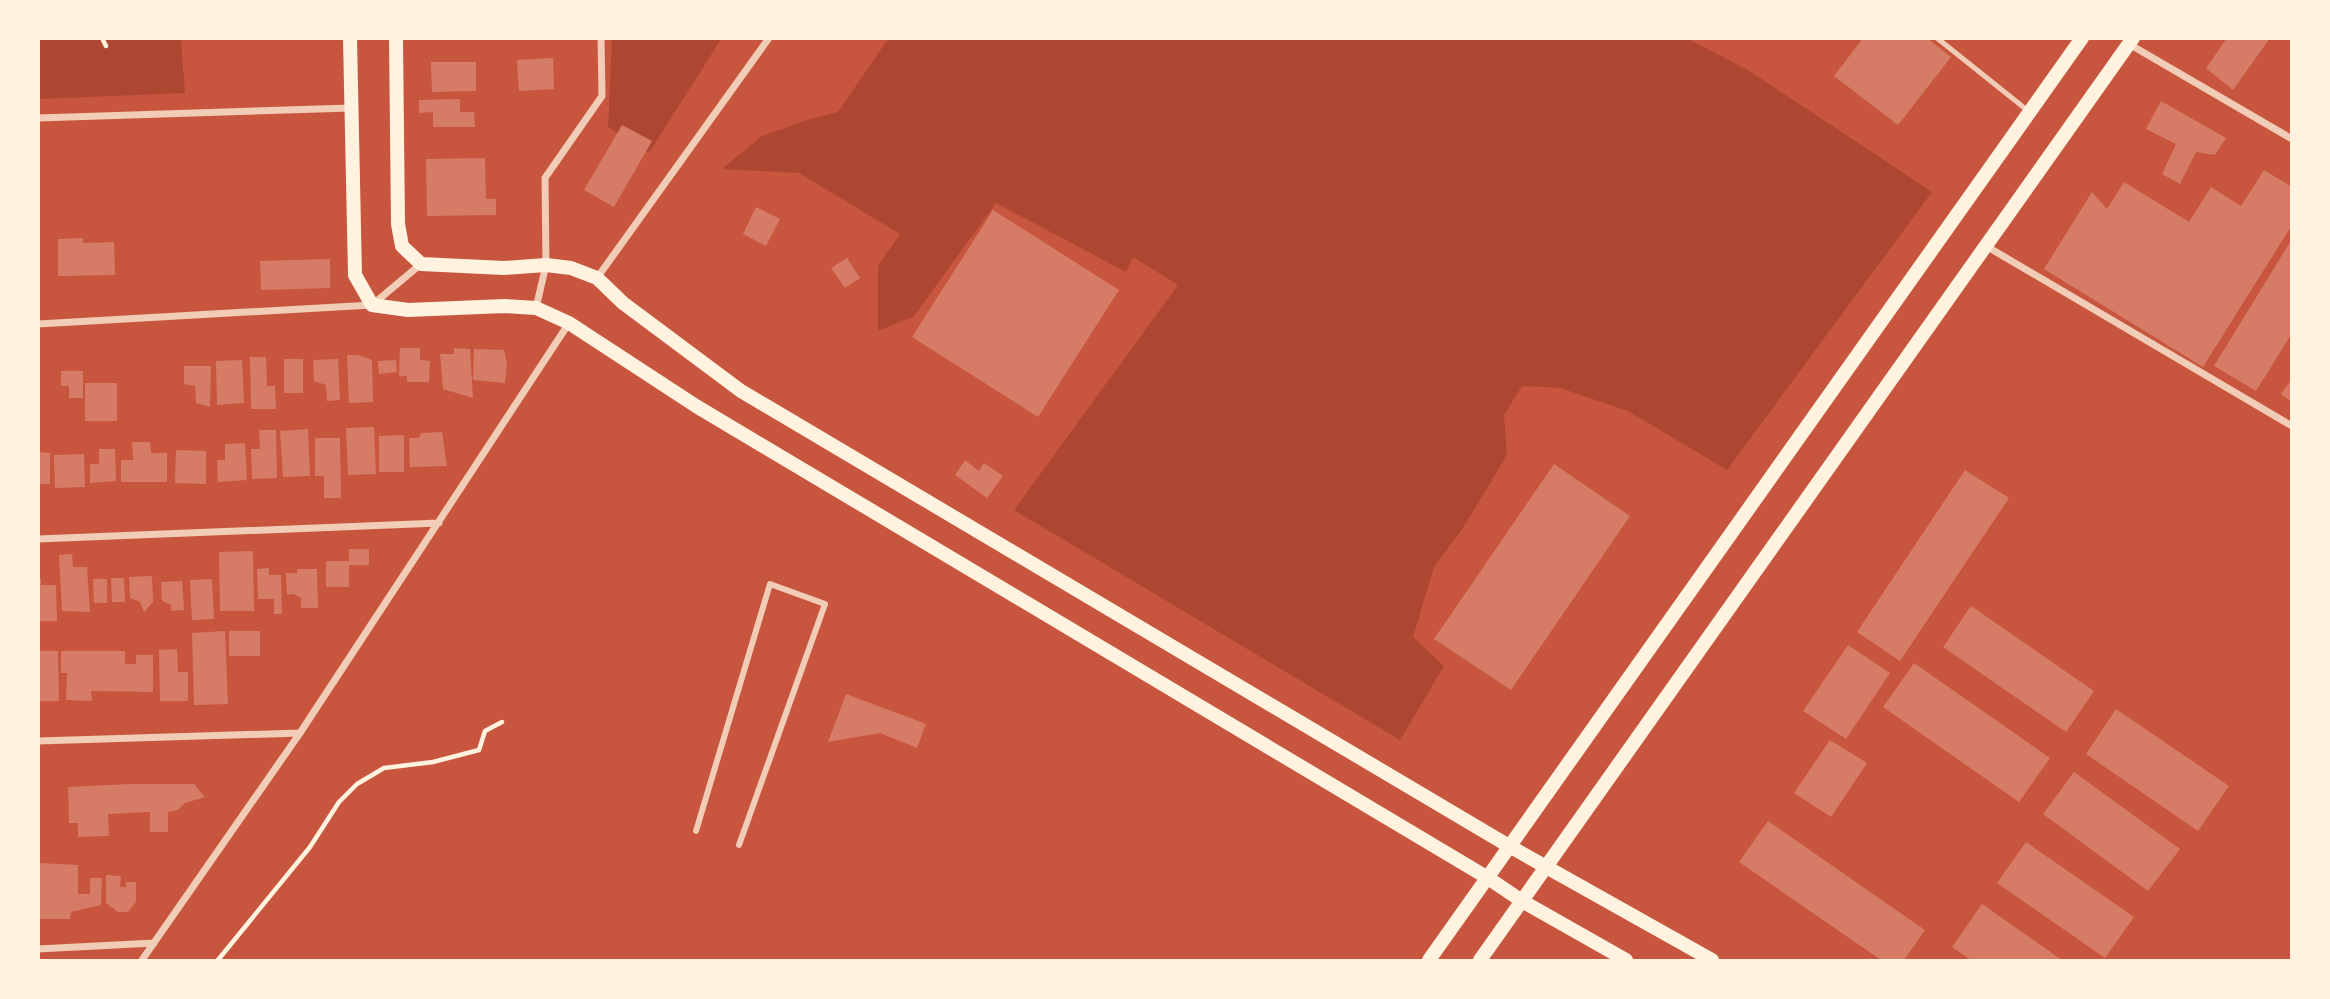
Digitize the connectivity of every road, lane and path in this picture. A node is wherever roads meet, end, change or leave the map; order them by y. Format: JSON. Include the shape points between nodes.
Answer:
{"nodes":[{"id":1,"x":102,"y":38,"type":"edge"},
{"id":2,"x":350,"y":38,"type":"edge"},
{"id":3,"x":396,"y":38,"type":"edge"},
{"id":4,"x":601,"y":38,"type":"edge"},
{"id":5,"x":769,"y":38,"type":"edge"},
{"id":6,"x":1937,"y":38,"type":"edge"},
{"id":7,"x":2082,"y":38,"type":"edge"},
{"id":8,"x":2131,"y":41,"type":"edge"},
{"id":9,"x":106,"y":46,"type":"dead end"},
{"id":10,"x":351,"y":107,"type":"junction"},
{"id":11,"x":2030,"y":113,"type":"junction"},
{"id":12,"x":38,"y":118,"type":"edge"},
{"id":13,"x":2291,"y":139,"type":"edge"},
{"id":14,"x":1986,"y":246,"type":"junction"},
{"id":15,"x":421,"y":264,"type":"junction"},
{"id":16,"x":546,"y":265,"type":"junction"},
{"id":17,"x":597,"y":278,"type":"junction"},
{"id":18,"x":372,"y":304,"type":"junction"},
{"id":19,"x":536,"y":308,"type":"junction"},
{"id":20,"x":569,"y":323,"type":"junction"},
{"id":21,"x":38,"y":324,"type":"edge"},
{"id":22,"x":2291,"y":426,"type":"edge"},
{"id":23,"x":439,"y":523,"type":"junction"},
{"id":24,"x":38,"y":539,"type":"edge"},
{"id":25,"x":502,"y":722,"type":"dead end"},
{"id":26,"x":300,"y":733,"type":"junction"},
{"id":27,"x":38,"y":741,"type":"edge"},
{"id":28,"x":696,"y":831,"type":"dead end"},
{"id":29,"x":739,"y":845,"type":"dead end"},
{"id":30,"x":1509,"y":846,"type":"junction"},
{"id":31,"x":1546,"y":866,"type":"junction"},
{"id":32,"x":1488,"y":878,"type":"junction"},
{"id":33,"x":1522,"y":901,"type":"junction"},
{"id":34,"x":154,"y":943,"type":"junction"},
{"id":35,"x":38,"y":949,"type":"edge"},
{"id":36,"x":142,"y":961,"type":"edge"},
{"id":37,"x":218,"y":961,"type":"edge"},
{"id":38,"x":1429,"y":961,"type":"edge"},
{"id":39,"x":1480,"y":961,"type":"edge"},
{"id":40,"x":1626,"y":961,"type":"edge"},
{"id":41,"x":1712,"y":961,"type":"edge"}],
"edges":[{"from":1,"to":9,"type":"path"},
{"from":2,"to":10,"type":"main road"},
{"from":3,"to":15,"type":"main road","via":[[398,224],[402,246]]},
{"from":4,"to":16,"type":"street","via":[[602,96],[545,178]]},
{"from":5,"to":17,"type":"street"},
{"from":6,"to":11,"type":"lane"},
{"from":7,"to":11,"type":"main road"},
{"from":8,"to":13,"type":"street"},
{"from":8,"to":14,"type":"main road"},
{"from":10,"to":12,"type":"street"},
{"from":10,"to":18,"type":"main road","via":[[355,275]]},
{"from":11,"to":30,"type":"main road"},
{"from":14,"to":22,"type":"street"},
{"from":14,"to":31,"type":"main road"},
{"from":15,"to":16,"type":"main road"},
{"from":15,"to":18,"type":"street"},
{"from":16,"to":17,"type":"main road"},
{"from":16,"to":19,"type":"street"},
{"from":17,"to":30,"type":"main road","via":[[623,303],[741,391]]},
{"from":18,"to":19,"type":"main road","via":[[408,310]]},
{"from":18,"to":21,"type":"street"},
{"from":19,"to":20,"type":"main road"},
{"from":20,"to":23,"type":"street"},
{"from":20,"to":32,"type":"main road","via":[[696,406]]},
{"from":23,"to":24,"type":"street"},
{"from":23,"to":26,"type":"street"},
{"from":25,"to":37,"type":"path","via":[[485,731],[479,750],[384,768],[357,784]]},
{"from":26,"to":27,"type":"street"},
{"from":26,"to":34,"type":"street"},
{"from":28,"to":29,"type":"street","via":[[770,584],[825,604]]},
{"from":30,"to":31,"type":"main road"},
{"from":30,"to":32,"type":"main road"},
{"from":31,"to":33,"type":"main road"},
{"from":31,"to":41,"type":"main road"},
{"from":32,"to":33,"type":"main road"},
{"from":32,"to":38,"type":"main road"},
{"from":33,"to":39,"type":"main road"},
{"from":33,"to":40,"type":"main road"},
{"from":34,"to":35,"type":"street"},
{"from":34,"to":36,"type":"street"}]}
